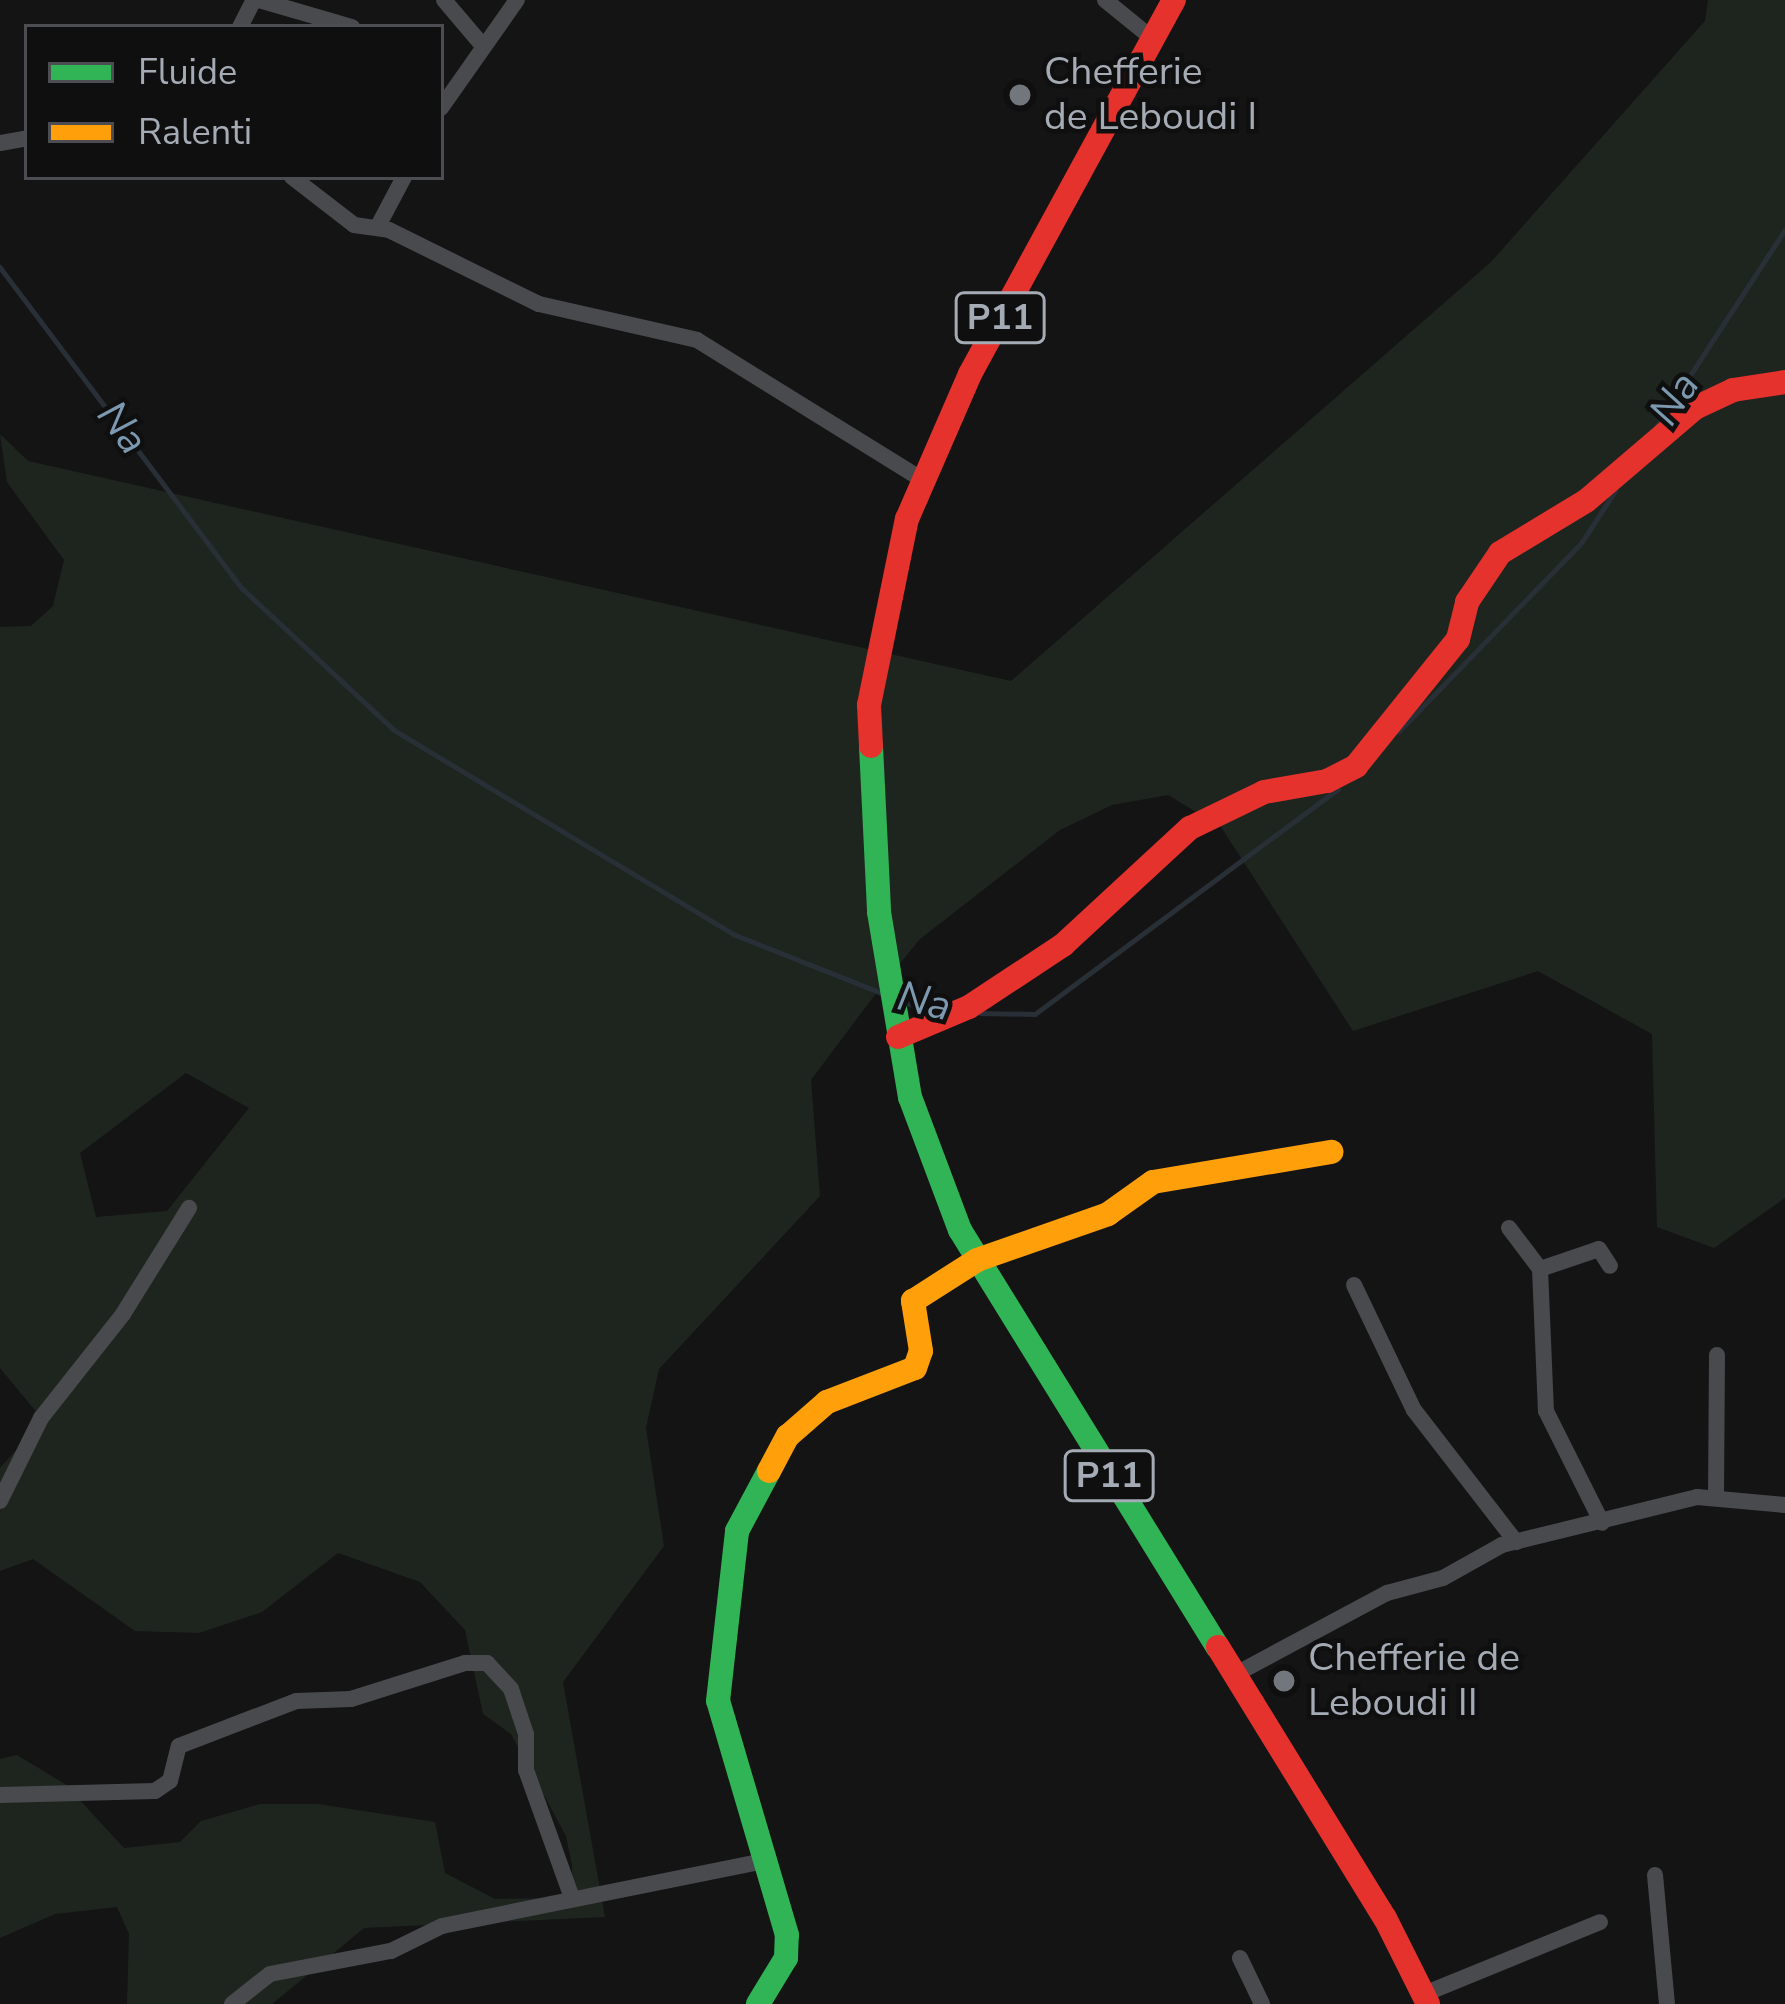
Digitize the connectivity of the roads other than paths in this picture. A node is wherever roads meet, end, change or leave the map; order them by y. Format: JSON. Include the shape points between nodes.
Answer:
{"nodes":[{"id":1,"x":257,"y":0,"type":"edge"},
{"id":2,"x":444,"y":0,"type":"edge"},
{"id":3,"x":517,"y":0,"type":"edge"},
{"id":4,"x":1105,"y":0,"type":"edge"},
{"id":5,"x":1174,"y":0,"type":"edge"},
{"id":6,"x":341,"y":24,"type":"edge"},
{"id":7,"x":1153,"y":39,"type":"junction"},
{"id":8,"x":483,"y":46,"type":"junction"},
{"id":9,"x":444,"y":65,"type":"edge"},
{"id":10,"x":462,"y":74,"type":"junction"},
{"id":11,"x":444,"y":103,"type":"edge"},
{"id":12,"x":296,"y":180,"type":"edge"},
{"id":13,"x":402,"y":180,"type":"edge"},
{"id":14,"x":377,"y":228,"type":"junction"},
{"id":15,"x":1785,"y":382,"type":"edge"},
{"id":16,"x":921,"y":479,"type":"junction"},
{"id":17,"x":898,"y":1037,"type":"junction"},
{"id":18,"x":1331,"y":1152,"type":"dead end"},
{"id":19,"x":189,"y":1208,"type":"dead end"},
{"id":20,"x":1509,"y":1228,"type":"dead end"},
{"id":21,"x":977,"y":1259,"type":"junction"},
{"id":22,"x":1610,"y":1266,"type":"dead end"},
{"id":23,"x":1540,"y":1269,"type":"junction"},
{"id":24,"x":1354,"y":1285,"type":"dead end"},
{"id":25,"x":1717,"y":1355,"type":"dead end"},
{"id":26,"x":1716,"y":1497,"type":"junction"},
{"id":27,"x":0,"y":1501,"type":"edge"},
{"id":28,"x":1785,"y":1504,"type":"edge"},
{"id":29,"x":1601,"y":1523,"type":"junction"},
{"id":30,"x":1516,"y":1542,"type":"junction"},
{"id":31,"x":1234,"y":1675,"type":"junction"},
{"id":32,"x":0,"y":1795,"type":"edge"},
{"id":33,"x":764,"y":1861,"type":"junction"},
{"id":34,"x":1654,"y":1875,"type":"dead end"},
{"id":35,"x":572,"y":1898,"type":"junction"},
{"id":36,"x":1600,"y":1922,"type":"dead end"},
{"id":37,"x":1240,"y":1958,"type":"dead end"},
{"id":38,"x":1426,"y":1999,"type":"edge"},
{"id":39,"x":232,"y":2004,"type":"edge"},
{"id":40,"x":758,"y":2004,"type":"edge"},
{"id":41,"x":1262,"y":2004,"type":"edge"},
{"id":42,"x":1667,"y":2004,"type":"edge"}],
"edges":[{"from":1,"to":6,"type":"street"},
{"from":2,"to":8,"type":"street"},
{"from":3,"to":8,"type":"street"},
{"from":4,"to":7,"type":"street"},
{"from":5,"to":7,"type":"street","number":"P11"},
{"from":7,"to":16,"type":"street","number":"P11"},
{"from":8,"to":10,"type":"street"},
{"from":9,"to":10,"type":"street"},
{"from":10,"to":11,"type":"street"},
{"from":12,"to":14,"type":"street","via":[[354,225]]},
{"from":13,"to":14,"type":"street"},
{"from":14,"to":16,"type":"street","via":[[539,304],[697,340]]},
{"from":15,"to":17,"type":"street","via":[[1733,390],[1695,408],[1586,501],[1499,553],[1467,602],[1457,639],[1356,766],[1327,781],[1264,792],[1190,828],[1063,945],[969,1007]]},
{"from":16,"to":17,"type":"street","number":"P11","via":[[895,564],[869,705],[877,890]]},
{"from":17,"to":21,"type":"street","number":"P11","via":[[926,1150]]},
{"from":18,"to":21,"type":"street","via":[[1153,1183],[1108,1214]]},
{"from":19,"to":27,"type":"street","via":[[123,1314],[41,1418]]},
{"from":20,"to":23,"type":"street"},
{"from":21,"to":31,"type":"street","number":"P11"},
{"from":21,"to":33,"type":"street","via":[[913,1300],[921,1351],[915,1369],[810,1412],[745,1507],[718,1701]]},
{"from":22,"to":23,"type":"street","via":[[1599,1249]]},
{"from":23,"to":29,"type":"street","via":[[1546,1411]]},
{"from":24,"to":30,"type":"street","via":[[1414,1410]]},
{"from":25,"to":26,"type":"street"},
{"from":26,"to":28,"type":"street"},
{"from":26,"to":29,"type":"street","via":[[1678,1499]]},
{"from":29,"to":30,"type":"street"},
{"from":30,"to":31,"type":"street","via":[[1444,1578],[1387,1593]]},
{"from":31,"to":38,"type":"street","number":"P11"},
{"from":32,"to":35,"type":"street","via":[[155,1791],[170,1781],[179,1746],[296,1701],[351,1700],[487,1663],[512,1689],[526,1734],[526,1770]]},
{"from":33,"to":35,"type":"street"},
{"from":33,"to":40,"type":"street","via":[[788,1946]]},
{"from":34,"to":42,"type":"street"},
{"from":35,"to":39,"type":"street","via":[[442,1926],[391,1952],[270,1974]]},
{"from":36,"to":38,"type":"street"},
{"from":37,"to":41,"type":"street"}]}
